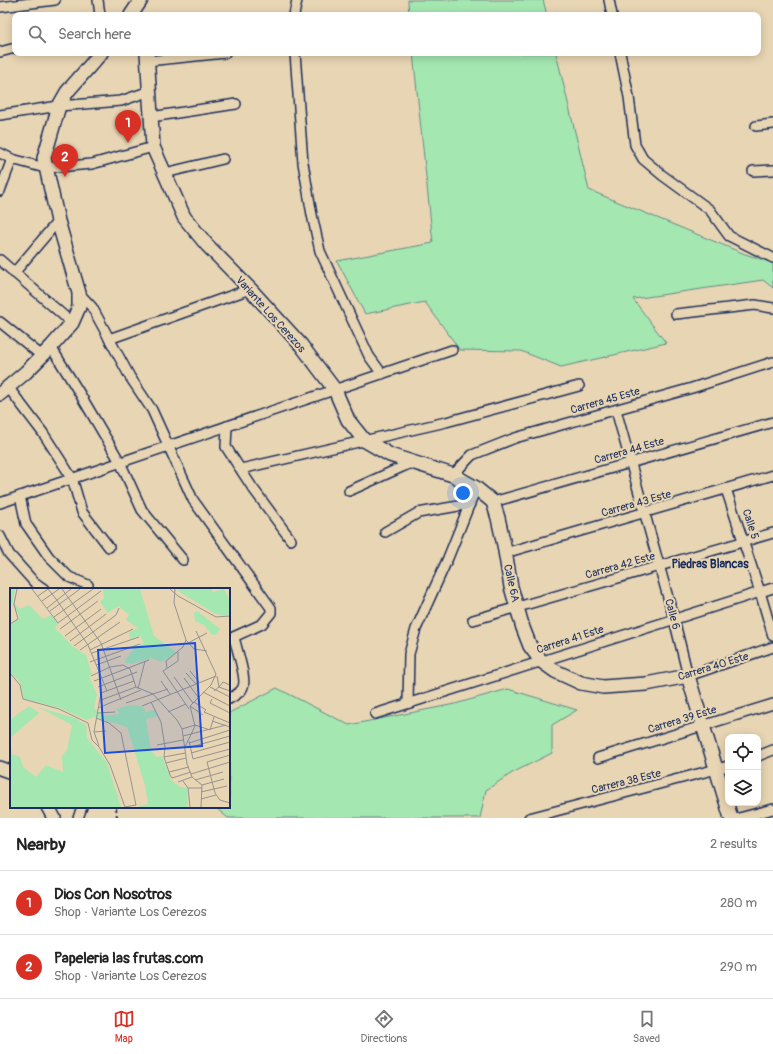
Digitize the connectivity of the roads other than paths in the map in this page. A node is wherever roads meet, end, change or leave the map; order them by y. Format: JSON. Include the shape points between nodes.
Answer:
{"nodes":[{"id":1,"x":55,"y":0,"type":"edge"},
{"id":2,"x":98,"y":0,"type":"edge"},
{"id":3,"x":141,"y":0,"type":"edge"},
{"id":4,"x":297,"y":0,"type":"edge"},
{"id":5,"x":609,"y":0,"type":"edge"},
{"id":6,"x":0,"y":7,"type":"edge"},
{"id":7,"x":100,"y":12,"type":"edge"},
{"id":8,"x":133,"y":12,"type":"edge"},
{"id":9,"x":143,"y":12,"type":"edge"},
{"id":10,"x":295,"y":12,"type":"edge"},
{"id":11,"x":611,"y":12,"type":"edge"},
{"id":12,"x":12,"y":49,"type":"edge"},
{"id":13,"x":0,"y":52,"type":"edge"},
{"id":14,"x":98,"y":56,"type":"edge"},
{"id":15,"x":166,"y":56,"type":"edge"},
{"id":16,"x":295,"y":56,"type":"edge"},
{"id":17,"x":621,"y":56,"type":"edge"},
{"id":18,"x":147,"y":57,"type":"edge"},
{"id":19,"x":150,"y":91,"type":"junction"},
{"id":20,"x":236,"y":104,"type":"dead end"},
{"id":21,"x":59,"y":106,"type":"junction"},
{"id":22,"x":0,"y":115,"type":"edge"},
{"id":23,"x":152,"y":118,"type":"junction"},
{"id":24,"x":773,"y":124,"type":"edge"},
{"id":25,"x":756,"y":126,"type":"dead end"},
{"id":26,"x":153,"y":147,"type":"junction"},
{"id":27,"x":0,"y":153,"type":"edge"},
{"id":28,"x":12,"y":159,"type":"junction"},
{"id":29,"x":222,"y":159,"type":"dead end"},
{"id":30,"x":45,"y":168,"type":"junction"},
{"id":31,"x":773,"y":170,"type":"edge"},
{"id":32,"x":753,"y":171,"type":"dead end"},
{"id":33,"x":165,"y":173,"type":"junction"},
{"id":34,"x":0,"y":191,"type":"edge"},
{"id":35,"x":58,"y":221,"type":"junction"},
{"id":36,"x":773,"y":258,"type":"edge"},
{"id":37,"x":0,"y":260,"type":"edge"},
{"id":38,"x":14,"y":273,"type":"junction"},
{"id":39,"x":250,"y":289,"type":"junction"},
{"id":40,"x":79,"y":293,"type":"junction"},
{"id":41,"x":773,"y":308,"type":"edge"},
{"id":42,"x":676,"y":314,"type":"dead end"},
{"id":43,"x":0,"y":322,"type":"edge"},
{"id":44,"x":72,"y":323,"type":"junction"},
{"id":45,"x":109,"y":339,"type":"junction"},
{"id":46,"x":51,"y":347,"type":"junction"},
{"id":47,"x":452,"y":350,"type":"dead end"},
{"id":48,"x":42,"y":356,"type":"junction"},
{"id":49,"x":773,"y":362,"type":"edge"},
{"id":50,"x":382,"y":374,"type":"junction"},
{"id":51,"x":579,"y":386,"type":"dead end"},
{"id":52,"x":335,"y":390,"type":"junction"},
{"id":53,"x":4,"y":391,"type":"edge"},
{"id":54,"x":616,"y":410,"type":"junction"},
{"id":55,"x":773,"y":422,"type":"edge"},
{"id":56,"x":227,"y":426,"type":"junction"},
{"id":57,"x":364,"y":440,"type":"junction"},
{"id":58,"x":169,"y":446,"type":"junction"},
{"id":59,"x":120,"y":462,"type":"junction"},
{"id":60,"x":631,"y":462,"type":"junction"},
{"id":61,"x":411,"y":463,"type":"junction"},
{"id":62,"x":241,"y":469,"type":"junction"},
{"id":63,"x":453,"y":475,"type":"junction"},
{"id":64,"x":773,"y":475,"type":"edge"},
{"id":65,"x":72,"y":478,"type":"junction"},
{"id":66,"x":476,"y":488,"type":"junction"},
{"id":67,"x":726,"y":489,"type":"junction"},
{"id":68,"x":349,"y":491,"type":"dead end"},
{"id":69,"x":20,"y":496,"type":"junction"},
{"id":70,"x":493,"y":502,"type":"junction"},
{"id":71,"x":0,"y":503,"type":"edge"},
{"id":72,"x":470,"y":504,"type":"junction"},
{"id":73,"x":645,"y":513,"type":"junction"},
{"id":74,"x":385,"y":532,"type":"dead end"},
{"id":75,"x":773,"y":533,"type":"edge"},
{"id":76,"x":0,"y":536,"type":"edge"},
{"id":77,"x":291,"y":540,"type":"dead end"},
{"id":78,"x":744,"y":541,"type":"junction"},
{"id":79,"x":109,"y":547,"type":"dead end"},
{"id":80,"x":505,"y":553,"type":"junction"},
{"id":81,"x":183,"y":560,"type":"dead end"},
{"id":82,"x":659,"y":566,"type":"junction"},
{"id":83,"x":88,"y":585,"type":"dead end"},
{"id":84,"x":43,"y":588,"type":"edge"},
{"id":85,"x":773,"y":588,"type":"edge"},
{"id":86,"x":760,"y":592,"type":"junction"},
{"id":87,"x":517,"y":608,"type":"junction"},
{"id":88,"x":674,"y":619,"type":"junction"},
{"id":89,"x":473,"y":620,"type":"dead end"},
{"id":90,"x":773,"y":636,"type":"edge"},
{"id":91,"x":231,"y":638,"type":"edge"},
{"id":92,"x":773,"y":647,"type":"edge"},
{"id":93,"x":541,"y":661,"type":"junction"},
{"id":94,"x":688,"y":676,"type":"junction"},
{"id":95,"x":230,"y":698,"type":"edge"},
{"id":96,"x":408,"y":703,"type":"junction"},
{"id":97,"x":773,"y":704,"type":"edge"},
{"id":98,"x":375,"y":714,"type":"dead end"},
{"id":99,"x":703,"y":725,"type":"junction"},
{"id":100,"x":773,"y":750,"type":"edge"},
{"id":101,"x":761,"y":755,"type":"edge"},
{"id":102,"x":598,"y":758,"type":"dead end"},
{"id":103,"x":0,"y":768,"type":"edge"},
{"id":104,"x":723,"y":768,"type":"edge"},
{"id":105,"x":10,"y":772,"type":"edge"},
{"id":106,"x":49,"y":808,"type":"edge"},
{"id":107,"x":82,"y":808,"type":"edge"},
{"id":108,"x":773,"y":809,"type":"edge"},
{"id":109,"x":54,"y":818,"type":"edge"},
{"id":110,"x":78,"y":818,"type":"edge"},
{"id":111,"x":529,"y":818,"type":"edge"},
{"id":112,"x":731,"y":818,"type":"edge"},
{"id":113,"x":739,"y":818,"type":"edge"}],
"edges":[{"from":1,"to":6,"type":"street"},
{"from":2,"to":7,"type":"street"},
{"from":3,"to":8,"type":"street"},
{"from":3,"to":9,"type":"street"},
{"from":4,"to":10,"type":"street"},
{"from":5,"to":11,"type":"street"},
{"from":12,"to":13,"type":"street"},
{"from":14,"to":21,"type":"street","via":[[67,92]]},
{"from":15,"to":18,"type":"street"},
{"from":16,"to":50,"type":"street","via":[[303,163],[320,251],[369,356]]},
{"from":17,"to":36,"type":"street","via":[[635,146],[643,159],[710,210],[729,236]]},
{"from":18,"to":19,"type":"street","name":"Variante Los Cerezos"},
{"from":19,"to":21,"type":"street","via":[[121,101]]},
{"from":19,"to":23,"type":"street","name":"Variante Los Cerezos"},
{"from":20,"to":23,"type":"street"},
{"from":21,"to":22,"type":"street"},
{"from":21,"to":30,"type":"street","via":[[44,158]]},
{"from":23,"to":26,"type":"street","name":"Variante Los Cerezos"},
{"from":24,"to":25,"type":"street"},
{"from":26,"to":30,"type":"street","via":[[92,164]]},
{"from":26,"to":33,"type":"street","name":"Variante Los Cerezos"},
{"from":27,"to":28,"type":"street"},
{"from":28,"to":30,"type":"street"},
{"from":28,"to":34,"type":"street"},
{"from":29,"to":33,"type":"street"},
{"from":30,"to":35,"type":"street"},
{"from":31,"to":32,"type":"street"},
{"from":33,"to":39,"type":"street","name":"Variante Los Cerezos","via":[[184,217]]},
{"from":35,"to":38,"type":"street"},
{"from":35,"to":40,"type":"street"},
{"from":37,"to":38,"type":"street"},
{"from":38,"to":44,"type":"street"},
{"from":39,"to":45,"type":"street"},
{"from":39,"to":52,"type":"street","name":"Variante Los Cerezos","via":[[301,345]]},
{"from":40,"to":44,"type":"street","via":[[79,307]]},
{"from":40,"to":45,"type":"street","via":[[92,307]]},
{"from":41,"to":42,"type":"street","via":[[755,305]]},
{"from":43,"to":48,"type":"street"},
{"from":44,"to":46,"type":"street"},
{"from":45,"to":58,"type":"street","via":[[152,410]]},
{"from":46,"to":48,"type":"street"},
{"from":46,"to":59,"type":"street"},
{"from":47,"to":50,"type":"street"},
{"from":48,"to":53,"type":"street"},
{"from":49,"to":54,"type":"street","name":"Carrera 45 Este"},
{"from":50,"to":52,"type":"street"},
{"from":51,"to":57,"type":"street","via":[[446,422]]},
{"from":52,"to":56,"type":"street"},
{"from":52,"to":57,"type":"street","name":"Variante Los Cerezos","via":[[348,420]]},
{"from":53,"to":65,"type":"street","via":[[43,433]]},
{"from":54,"to":60,"type":"street","name":"Calle 6"},
{"from":54,"to":63,"type":"street","name":"Carrera 45 Este","via":[[516,438],[472,454]]},
{"from":55,"to":60,"type":"street","name":"Carrera 44 Este"},
{"from":56,"to":58,"type":"street"},
{"from":56,"to":62,"type":"street","via":[[226,447]]},
{"from":57,"to":61,"type":"street","name":"Variante Los Cerezos","via":[[390,455]]},
{"from":57,"to":62,"type":"street"},
{"from":58,"to":59,"type":"street"},
{"from":58,"to":91,"type":"street","via":[[193,500],[271,608],[271,613],[262,624]]},
{"from":59,"to":65,"type":"street"},
{"from":59,"to":81,"type":"street","via":[[142,510]]},
{"from":60,"to":70,"type":"street","name":"Carrera 44 Este"},
{"from":60,"to":73,"type":"street","name":"Calle 6"},
{"from":61,"to":63,"type":"street","name":"Variante Los Cerezos"},
{"from":61,"to":68,"type":"street"},
{"from":62,"to":77,"type":"street"},
{"from":63,"to":66,"type":"street","name":"Variante Los Cerezos"},
{"from":64,"to":67,"type":"street","name":"Carrera 43 Este"},
{"from":65,"to":69,"type":"street"},
{"from":65,"to":79,"type":"street","via":[[82,512]]},
{"from":66,"to":70,"type":"street","name":"Variante Los Cerezos"},
{"from":66,"to":72,"type":"street"},
{"from":67,"to":73,"type":"street","name":"Carrera 43 Este"},
{"from":67,"to":78,"type":"street","name":"Calle 5"},
{"from":69,"to":71,"type":"street"},
{"from":69,"to":83,"type":"street","via":[[26,524],[50,557],[69,577]]},
{"from":70,"to":80,"type":"street","name":"Calle 6A"},
{"from":72,"to":74,"type":"street","via":[[418,514]]},
{"from":72,"to":96,"type":"street","via":[[416,629],[409,654]]},
{"from":73,"to":80,"type":"street","name":"Carrera 43 Este"},
{"from":73,"to":82,"type":"street","name":"Calle 6"},
{"from":75,"to":78,"type":"street","name":"Carrera 42 Este"},
{"from":76,"to":84,"type":"street","via":[[9,554]]},
{"from":78,"to":82,"type":"street","name":"Carrera 42 Este"},
{"from":78,"to":86,"type":"street","name":"Calle 5"},
{"from":80,"to":87,"type":"street","name":"Calle 6A"},
{"from":82,"to":87,"type":"street","name":"Carrera 42 Este"},
{"from":82,"to":88,"type":"street","name":"Calle 6"},
{"from":85,"to":86,"type":"street","name":"Carrera 41 Este"},
{"from":86,"to":88,"type":"street","name":"Carrera 41 Este"},
{"from":86,"to":90,"type":"street","name":"Calle 5"},
{"from":87,"to":89,"type":"street","name":"Carrera 42 Este"},
{"from":87,"to":93,"type":"street","name":"Calle 6A","via":[[530,646]]},
{"from":88,"to":93,"type":"street","name":"Carrera 41 Este"},
{"from":88,"to":94,"type":"street","name":"Calle 6"},
{"from":91,"to":95,"type":"street","via":[[244,678],[244,686]]},
{"from":92,"to":94,"type":"street","name":"Carrera 40 Este"},
{"from":93,"to":94,"type":"street","name":"Carrera 40 Este","via":[[555,671],[581,683],[603,687],[646,684]]},
{"from":93,"to":96,"type":"street","name":"Carrera 41 Este"},
{"from":94,"to":99,"type":"street","name":"Calle 6"},
{"from":96,"to":98,"type":"street","name":"Carrera 41 Este"},
{"from":97,"to":99,"type":"street","name":"Carrera 39 Este"},
{"from":99,"to":102,"type":"street","name":"Carrera 39 Este"},
{"from":99,"to":104,"type":"street","name":"Calle 6"},
{"from":100,"to":101,"type":"street"},
{"from":103,"to":105,"type":"street"},
{"from":104,"to":111,"type":"street","name":"Carrera 38 Este"},
{"from":104,"to":112,"type":"street","name":"Calle 6"},
{"from":106,"to":109,"type":"street"},
{"from":107,"to":110,"type":"street"},
{"from":108,"to":113,"type":"street"}]}
